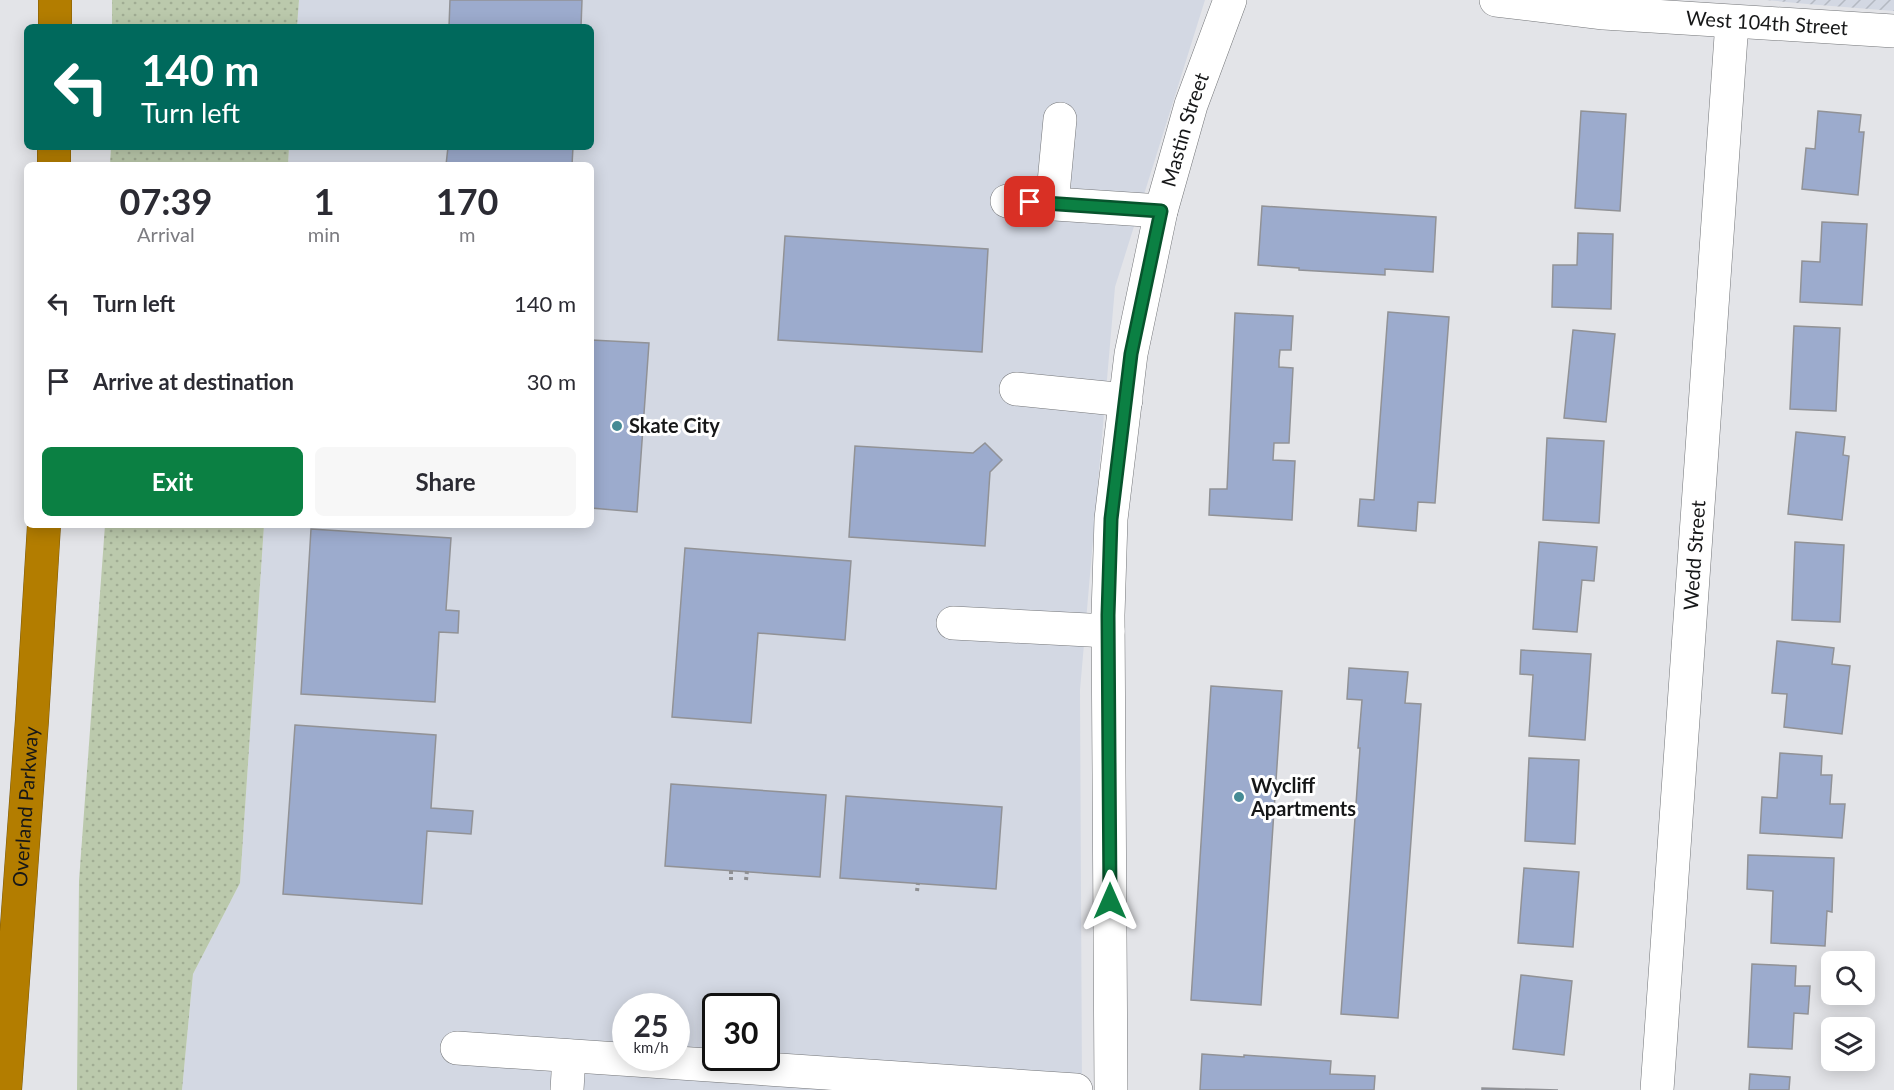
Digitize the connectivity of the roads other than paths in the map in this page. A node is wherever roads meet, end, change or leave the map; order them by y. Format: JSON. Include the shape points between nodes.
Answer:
{"nodes":[{"id":1,"x":55,"y":0,"type":"edge"},
{"id":2,"x":1230,"y":0,"type":"edge"},
{"id":3,"x":1496,"y":0,"type":"edge"},
{"id":4,"x":1732,"y":21,"type":"junction"},
{"id":5,"x":54,"y":24,"type":"edge"},
{"id":6,"x":1894,"y":31,"type":"edge"},
{"id":7,"x":1060,"y":119,"type":"dead end"},
{"id":8,"x":1007,"y":201,"type":"dead end"},
{"id":9,"x":1052,"y":204,"type":"junction"},
{"id":10,"x":1161,"y":211,"type":"junction"},
{"id":11,"x":1016,"y":389,"type":"dead end"},
{"id":12,"x":1126,"y":399,"type":"junction"},
{"id":13,"x":44,"y":528,"type":"edge"},
{"id":14,"x":953,"y":623,"type":"dead end"},
{"id":15,"x":1108,"y":631,"type":"junction"},
{"id":16,"x":457,"y":1048,"type":"dead end"},
{"id":17,"x":569,"y":1056,"type":"junction"},
{"id":18,"x":5,"y":1090,"type":"edge"},
{"id":19,"x":567,"y":1090,"type":"edge"},
{"id":20,"x":1076,"y":1090,"type":"edge"},
{"id":21,"x":1111,"y":1090,"type":"edge"},
{"id":22,"x":1657,"y":1090,"type":"edge"}],
"edges":[{"from":1,"to":5,"type":"highway"},
{"from":2,"to":10,"type":"street","name":"Mastin Street","via":[[1191,105]]},
{"from":3,"to":4,"type":"street","name":"West 104th Street","via":[[1604,13]]},
{"from":4,"to":6,"type":"street","name":"West 104th Street"},
{"from":4,"to":22,"type":"street","name":"Wedd Street"},
{"from":7,"to":9,"type":"street"},
{"from":8,"to":9,"type":"street"},
{"from":9,"to":10,"type":"street"},
{"from":10,"to":12,"type":"street","name":"Mastin Street","via":[[1131,354]]},
{"from":11,"to":12,"type":"street"},
{"from":12,"to":15,"type":"street","name":"Mastin Street","via":[[1111,519]]},
{"from":13,"to":18,"type":"highway","name":"Overland Parkway"},
{"from":14,"to":15,"type":"street"},
{"from":15,"to":21,"type":"street","name":"Mastin Street"},
{"from":16,"to":17,"type":"street"},
{"from":17,"to":19,"type":"street"},
{"from":17,"to":20,"type":"street"}]}
